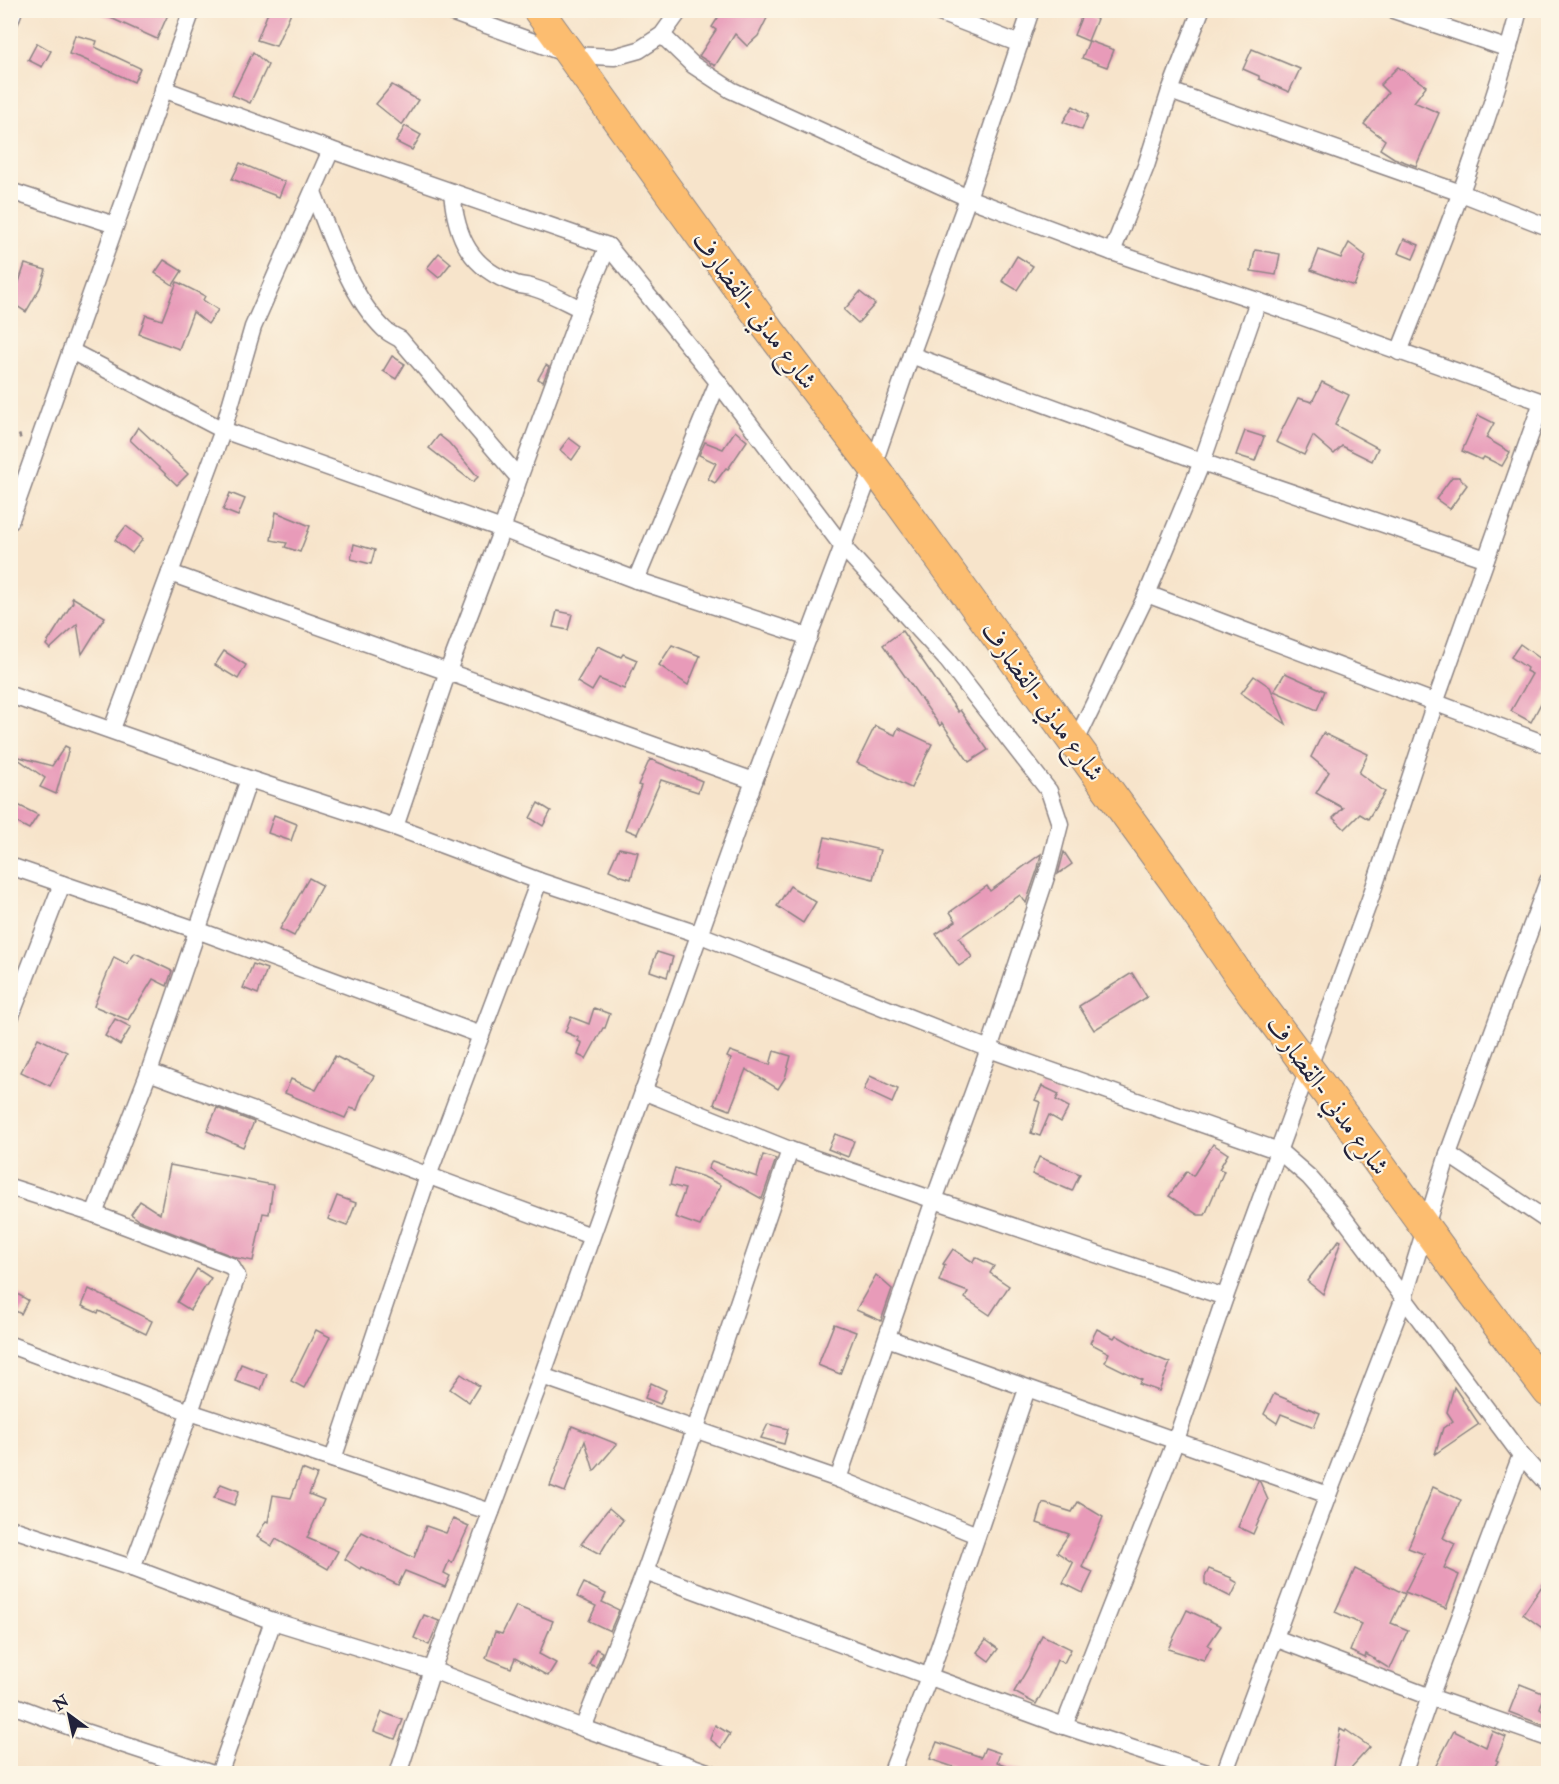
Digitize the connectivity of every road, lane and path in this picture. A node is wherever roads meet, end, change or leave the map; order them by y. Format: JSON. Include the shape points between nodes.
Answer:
{"nodes":[{"id":1,"x":14,"y":10,"type":"edge"},
{"id":2,"x":192,"y":10,"type":"edge"},
{"id":3,"x":445,"y":10,"type":"edge"},
{"id":4,"x":538,"y":10,"type":"edge"},
{"id":5,"x":680,"y":10,"type":"edge"},
{"id":6,"x":932,"y":10,"type":"edge"},
{"id":7,"x":1031,"y":10,"type":"edge"},
{"id":8,"x":1201,"y":10,"type":"edge"},
{"id":9,"x":1393,"y":10,"type":"edge"},
{"id":10,"x":1519,"y":10,"type":"edge"},
{"id":11,"x":10,"y":21,"type":"edge"},
{"id":12,"x":662,"y":35,"type":"junction"},
{"id":13,"x":1020,"y":44,"type":"junction"},
{"id":14,"x":1509,"y":49,"type":"junction"},
{"id":15,"x":570,"y":56,"type":"junction"},
{"id":16,"x":163,"y":89,"type":"junction"},
{"id":17,"x":1170,"y":91,"type":"junction"},
{"id":18,"x":331,"y":150,"type":"junction"},
{"id":19,"x":10,"y":191,"type":"edge"},
{"id":20,"x":313,"y":192,"type":"junction"},
{"id":21,"x":452,"y":192,"type":"junction"},
{"id":22,"x":1461,"y":194,"type":"junction"},
{"id":23,"x":968,"y":198,"type":"junction"},
{"id":24,"x":115,"y":225,"type":"junction"},
{"id":25,"x":1548,"y":228,"type":"edge"},
{"id":26,"x":608,"y":246,"type":"junction"},
{"id":27,"x":1112,"y":252,"type":"junction"},
{"id":28,"x":1258,"y":301,"type":"junction"},
{"id":29,"x":581,"y":309,"type":"junction"},
{"id":30,"x":71,"y":351,"type":"junction"},
{"id":31,"x":1399,"y":352,"type":"junction"},
{"id":32,"x":911,"y":355,"type":"junction"},
{"id":33,"x":718,"y":382,"type":"junction"},
{"id":34,"x":1545,"y":403,"type":"edge"},
{"id":35,"x":223,"y":430,"type":"junction"},
{"id":36,"x":1202,"y":462,"type":"junction"},
{"id":37,"x":873,"y":466,"type":"junction"},
{"id":38,"x":519,"y":478,"type":"junction"},
{"id":39,"x":10,"y":522,"type":"edge"},
{"id":40,"x":502,"y":529,"type":"junction"},
{"id":41,"x":843,"y":547,"type":"junction"},
{"id":42,"x":1486,"y":560,"type":"junction"},
{"id":43,"x":170,"y":573,"type":"junction"},
{"id":44,"x":636,"y":580,"type":"junction"},
{"id":45,"x":1148,"y":594,"type":"junction"},
{"id":46,"x":809,"y":637,"type":"junction"},
{"id":47,"x":448,"y":671,"type":"junction"},
{"id":48,"x":10,"y":695,"type":"edge"},
{"id":49,"x":1435,"y":703,"type":"junction"},
{"id":50,"x":112,"y":729,"type":"junction"},
{"id":51,"x":1074,"y":745,"type":"junction"},
{"id":52,"x":1548,"y":745,"type":"edge"},
{"id":53,"x":249,"y":779,"type":"junction"},
{"id":54,"x":754,"y":781,"type":"junction"},
{"id":55,"x":394,"y":827,"type":"junction"},
{"id":56,"x":10,"y":866,"type":"edge"},
{"id":57,"x":539,"y":880,"type":"junction"},
{"id":58,"x":1548,"y":881,"type":"edge"},
{"id":59,"x":62,"y":884,"type":"junction"},
{"id":60,"x":1545,"y":899,"type":"edge"},
{"id":61,"x":197,"y":930,"type":"junction"},
{"id":62,"x":698,"y":934,"type":"junction"},
{"id":63,"x":10,"y":1018,"type":"edge"},
{"id":64,"x":481,"y":1035,"type":"junction"},
{"id":65,"x":989,"y":1049,"type":"junction"},
{"id":66,"x":1308,"y":1068,"type":"junction"},
{"id":67,"x":148,"y":1072,"type":"junction"},
{"id":68,"x":643,"y":1091,"type":"junction"},
{"id":69,"x":790,"y":1150,"type":"junction"},
{"id":70,"x":1279,"y":1151,"type":"junction"},
{"id":71,"x":1448,"y":1154,"type":"junction"},
{"id":72,"x":428,"y":1176,"type":"junction"},
{"id":73,"x":10,"y":1186,"type":"edge"},
{"id":74,"x":934,"y":1200,"type":"junction"},
{"id":75,"x":94,"y":1214,"type":"junction"},
{"id":76,"x":1548,"y":1221,"type":"edge"},
{"id":77,"x":1425,"y":1228,"type":"junction"},
{"id":78,"x":591,"y":1236,"type":"junction"},
{"id":79,"x":1225,"y":1297,"type":"junction"},
{"id":80,"x":1404,"y":1298,"type":"junction"},
{"id":81,"x":887,"y":1338,"type":"junction"},
{"id":82,"x":10,"y":1345,"type":"edge"},
{"id":83,"x":542,"y":1376,"type":"junction"},
{"id":84,"x":1027,"y":1389,"type":"junction"},
{"id":85,"x":1548,"y":1392,"type":"edge"},
{"id":86,"x":190,"y":1412,"type":"junction"},
{"id":87,"x":695,"y":1430,"type":"junction"},
{"id":88,"x":1176,"y":1440,"type":"junction"},
{"id":89,"x":1521,"y":1455,"type":"junction"},
{"id":90,"x":333,"y":1459,"type":"junction"},
{"id":91,"x":838,"y":1479,"type":"junction"},
{"id":92,"x":1548,"y":1485,"type":"edge"},
{"id":93,"x":1328,"y":1494,"type":"junction"},
{"id":94,"x":491,"y":1512,"type":"junction"},
{"id":95,"x":10,"y":1528,"type":"edge"},
{"id":96,"x":977,"y":1535,"type":"junction"},
{"id":97,"x":132,"y":1569,"type":"junction"},
{"id":98,"x":645,"y":1572,"type":"junction"},
{"id":99,"x":273,"y":1621,"type":"junction"},
{"id":100,"x":1275,"y":1638,"type":"junction"},
{"id":101,"x":432,"y":1670,"type":"junction"},
{"id":102,"x":929,"y":1677,"type":"junction"},
{"id":103,"x":1430,"y":1696,"type":"junction"},
{"id":104,"x":10,"y":1704,"type":"edge"},
{"id":105,"x":1064,"y":1726,"type":"junction"},
{"id":106,"x":583,"y":1728,"type":"junction"},
{"id":107,"x":1548,"y":1738,"type":"edge"},
{"id":108,"x":213,"y":1773,"type":"edge"},
{"id":109,"x":219,"y":1773,"type":"edge"},
{"id":110,"x":398,"y":1773,"type":"edge"},
{"id":111,"x":712,"y":1773,"type":"edge"},
{"id":112,"x":891,"y":1773,"type":"edge"},
{"id":113,"x":1210,"y":1773,"type":"edge"},
{"id":114,"x":1224,"y":1773,"type":"edge"},
{"id":115,"x":1403,"y":1773,"type":"edge"}],
"edges":[{"from":1,"to":11,"type":"street"},
{"from":2,"to":16,"type":"street"},
{"from":3,"to":15,"type":"street"},
{"from":4,"to":15,"type":"highway","name":"شارع مدني -القضارف"},
{"from":5,"to":12,"type":"street"},
{"from":6,"to":13,"type":"street"},
{"from":7,"to":13,"type":"street"},
{"from":8,"to":17,"type":"street"},
{"from":9,"to":14,"type":"street"},
{"from":10,"to":14,"type":"street"},
{"from":12,"to":15,"type":"street","via":[[639,50],[614,57]]},
{"from":12,"to":23,"type":"street","via":[[693,65],[731,90]]},
{"from":13,"to":23,"type":"street"},
{"from":14,"to":22,"type":"street"},
{"from":15,"to":37,"type":"highway","name":"شارع مدني -القضارف"},
{"from":16,"to":18,"type":"street"},
{"from":16,"to":24,"type":"street"},
{"from":17,"to":22,"type":"street"},
{"from":17,"to":27,"type":"street"},
{"from":18,"to":20,"type":"street"},
{"from":18,"to":21,"type":"street"},
{"from":19,"to":24,"type":"street"},
{"from":20,"to":35,"type":"street","via":[[253,327]]},
{"from":20,"to":38,"type":"street","via":[[345,268],[373,317],[399,339]]},
{"from":21,"to":26,"type":"street"},
{"from":21,"to":29,"type":"street","via":[[457,225],[476,261],[498,277],[533,287]]},
{"from":22,"to":25,"type":"street"},
{"from":22,"to":31,"type":"street"},
{"from":23,"to":27,"type":"street"},
{"from":23,"to":32,"type":"street"},
{"from":24,"to":30,"type":"street"},
{"from":26,"to":29,"type":"street"},
{"from":26,"to":33,"type":"street"},
{"from":27,"to":28,"type":"street"},
{"from":28,"to":31,"type":"street"},
{"from":28,"to":36,"type":"street"},
{"from":29,"to":38,"type":"street"},
{"from":30,"to":35,"type":"street"},
{"from":30,"to":39,"type":"street"},
{"from":31,"to":34,"type":"street"},
{"from":32,"to":36,"type":"street"},
{"from":32,"to":37,"type":"street"},
{"from":33,"to":41,"type":"street"},
{"from":33,"to":44,"type":"street"},
{"from":34,"to":42,"type":"street"},
{"from":35,"to":40,"type":"street"},
{"from":35,"to":43,"type":"street"},
{"from":36,"to":42,"type":"street"},
{"from":36,"to":45,"type":"street"},
{"from":37,"to":41,"type":"street"},
{"from":37,"to":51,"type":"highway","name":"شارع مدني -القضارف"},
{"from":38,"to":40,"type":"street"},
{"from":40,"to":44,"type":"street"},
{"from":40,"to":47,"type":"street"},
{"from":41,"to":46,"type":"street"},
{"from":41,"to":65,"type":"street","via":[[955,669],[1049,791],[1060,824]]},
{"from":42,"to":49,"type":"street"},
{"from":43,"to":47,"type":"street"},
{"from":43,"to":50,"type":"street"},
{"from":44,"to":46,"type":"street"},
{"from":45,"to":49,"type":"street"},
{"from":45,"to":51,"type":"street"},
{"from":46,"to":54,"type":"street"},
{"from":47,"to":54,"type":"street"},
{"from":47,"to":55,"type":"street"},
{"from":48,"to":50,"type":"street"},
{"from":49,"to":52,"type":"street"},
{"from":49,"to":66,"type":"street","via":[[1370,899]]},
{"from":50,"to":53,"type":"street"},
{"from":51,"to":66,"type":"highway","name":"شارع مدني -القضارف"},
{"from":53,"to":55,"type":"street"},
{"from":53,"to":61,"type":"street"},
{"from":54,"to":62,"type":"street"},
{"from":55,"to":57,"type":"street"},
{"from":56,"to":59,"type":"street"},
{"from":57,"to":62,"type":"street"},
{"from":57,"to":64,"type":"street"},
{"from":58,"to":60,"type":"street"},
{"from":59,"to":61,"type":"street"},
{"from":59,"to":63,"type":"street"},
{"from":60,"to":71,"type":"street"},
{"from":61,"to":64,"type":"street"},
{"from":61,"to":67,"type":"street"},
{"from":62,"to":65,"type":"street"},
{"from":62,"to":68,"type":"street"},
{"from":64,"to":72,"type":"street"},
{"from":65,"to":70,"type":"street"},
{"from":65,"to":74,"type":"street"},
{"from":66,"to":70,"type":"street"},
{"from":66,"to":77,"type":"highway","name":"شارع مدني -القضارف"},
{"from":67,"to":72,"type":"street"},
{"from":67,"to":75,"type":"street"},
{"from":68,"to":69,"type":"street"},
{"from":68,"to":78,"type":"street"},
{"from":69,"to":74,"type":"street"},
{"from":69,"to":87,"type":"street"},
{"from":70,"to":79,"type":"street"},
{"from":70,"to":80,"type":"street","via":[[1324,1193]]},
{"from":71,"to":76,"type":"street"},
{"from":71,"to":77,"type":"street"},
{"from":72,"to":78,"type":"street"},
{"from":72,"to":90,"type":"street"},
{"from":73,"to":75,"type":"street"},
{"from":74,"to":79,"type":"street"},
{"from":74,"to":81,"type":"street"},
{"from":75,"to":86,"type":"street","via":[[235,1270],[237,1276]]},
{"from":77,"to":80,"type":"street"},
{"from":77,"to":85,"type":"highway","name":"شارع مدني -القضارف"},
{"from":78,"to":83,"type":"street"},
{"from":79,"to":88,"type":"street"},
{"from":80,"to":89,"type":"street"},
{"from":80,"to":93,"type":"street"},
{"from":81,"to":84,"type":"street"},
{"from":81,"to":91,"type":"street"},
{"from":82,"to":86,"type":"street"},
{"from":83,"to":87,"type":"street"},
{"from":83,"to":94,"type":"street"},
{"from":84,"to":88,"type":"street"},
{"from":84,"to":96,"type":"street"},
{"from":86,"to":90,"type":"street"},
{"from":86,"to":97,"type":"street"},
{"from":87,"to":91,"type":"street"},
{"from":87,"to":98,"type":"street"},
{"from":88,"to":93,"type":"street"},
{"from":88,"to":105,"type":"street"},
{"from":89,"to":92,"type":"street"},
{"from":89,"to":103,"type":"street"},
{"from":90,"to":94,"type":"street"},
{"from":91,"to":96,"type":"street"},
{"from":93,"to":100,"type":"street"},
{"from":94,"to":101,"type":"street"},
{"from":95,"to":97,"type":"street"},
{"from":96,"to":102,"type":"street"},
{"from":97,"to":99,"type":"street"},
{"from":98,"to":102,"type":"street"},
{"from":98,"to":106,"type":"street"},
{"from":99,"to":101,"type":"street"},
{"from":99,"to":109,"type":"street"},
{"from":100,"to":103,"type":"street"},
{"from":100,"to":114,"type":"street"},
{"from":101,"to":106,"type":"street"},
{"from":101,"to":110,"type":"street"},
{"from":102,"to":105,"type":"street"},
{"from":102,"to":112,"type":"street"},
{"from":103,"to":107,"type":"street"},
{"from":103,"to":115,"type":"street"},
{"from":104,"to":108,"type":"street"},
{"from":105,"to":113,"type":"street"},
{"from":106,"to":111,"type":"street"}]}
